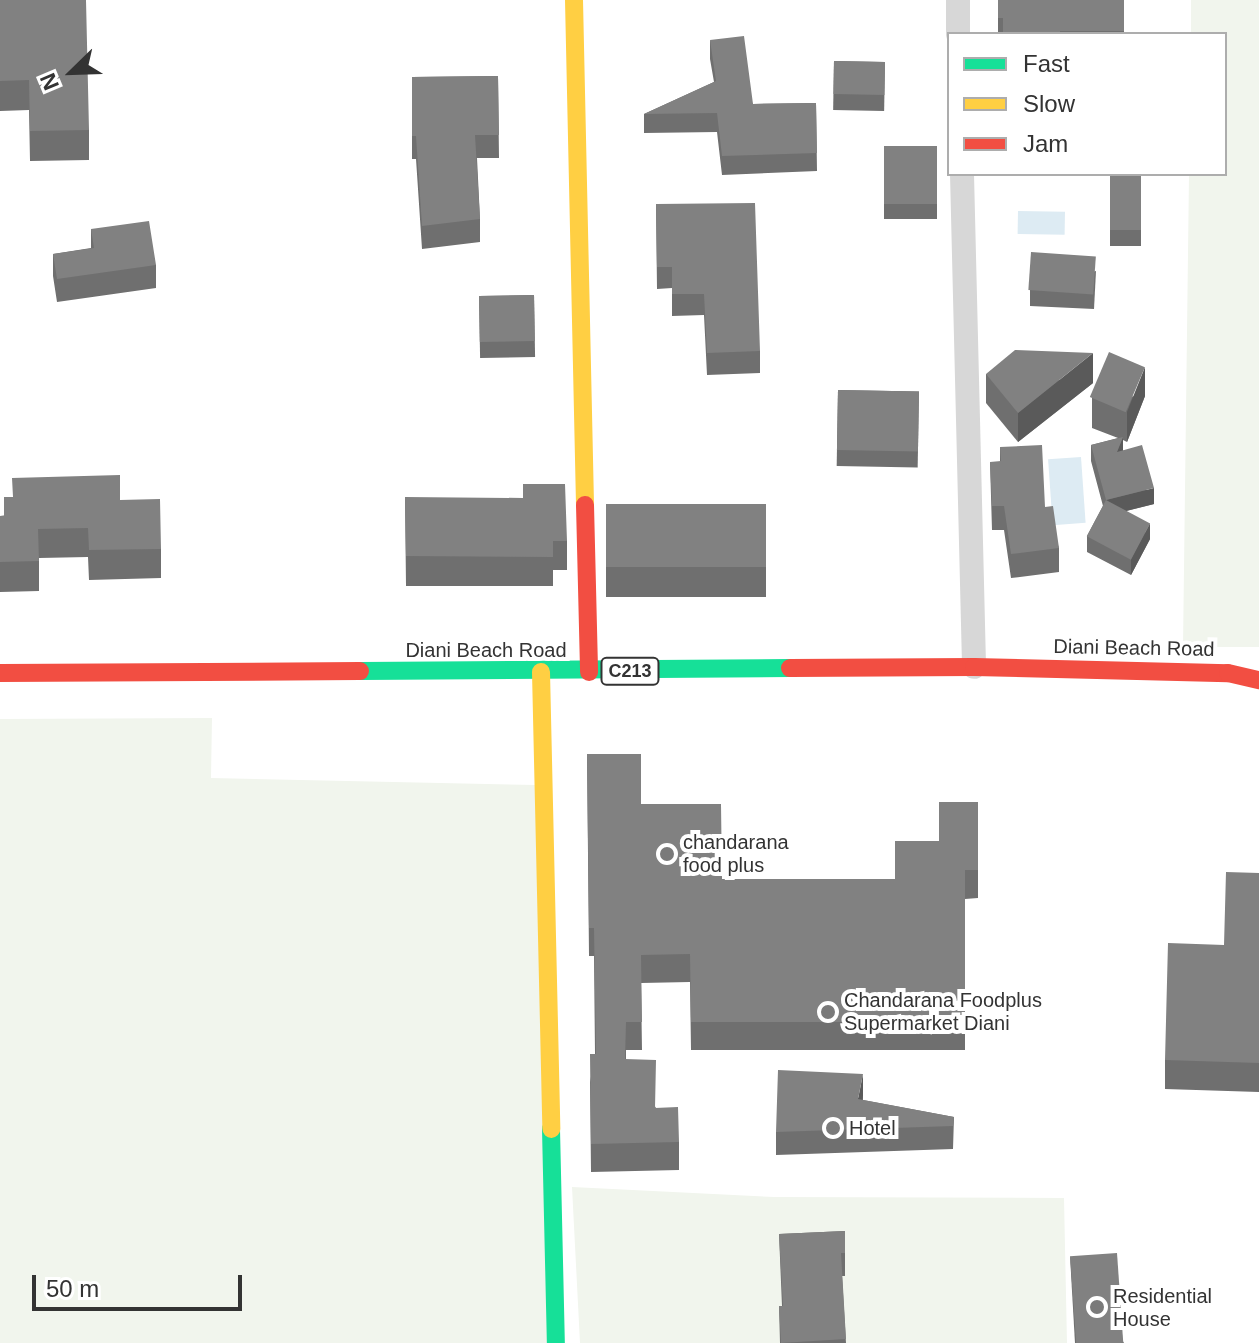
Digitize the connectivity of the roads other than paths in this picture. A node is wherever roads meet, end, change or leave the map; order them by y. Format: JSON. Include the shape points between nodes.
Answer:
{"nodes":[{"id":1,"x":574,"y":0,"type":"edge"},
{"id":2,"x":958,"y":0,"type":"edge"},
{"id":3,"x":958,"y":32,"type":"edge"},
{"id":4,"x":962,"y":176,"type":"edge"},
{"id":5,"x":974,"y":667,"type":"junction"},
{"id":6,"x":541,"y":672,"type":"junction"},
{"id":7,"x":589,"y":672,"type":"junction"},
{"id":8,"x":0,"y":673,"type":"edge"},
{"id":9,"x":1259,"y":680,"type":"edge"},
{"id":10,"x":556,"y":1343,"type":"edge"}],
"edges":[{"from":1,"to":7,"type":"street"},
{"from":2,"to":3,"type":"street"},
{"from":4,"to":5,"type":"street"},
{"from":5,"to":7,"type":"street","name":"Diani Beach Road","number":"C213"},
{"from":5,"to":9,"type":"street","name":"Diani Beach Road","number":"C213","via":[[1228,673]]},
{"from":6,"to":7,"type":"street","name":"Diani Beach Road","number":"C213"},
{"from":6,"to":8,"type":"street","name":"Diani Beach Road","number":"C213"},
{"from":6,"to":10,"type":"street"}]}
